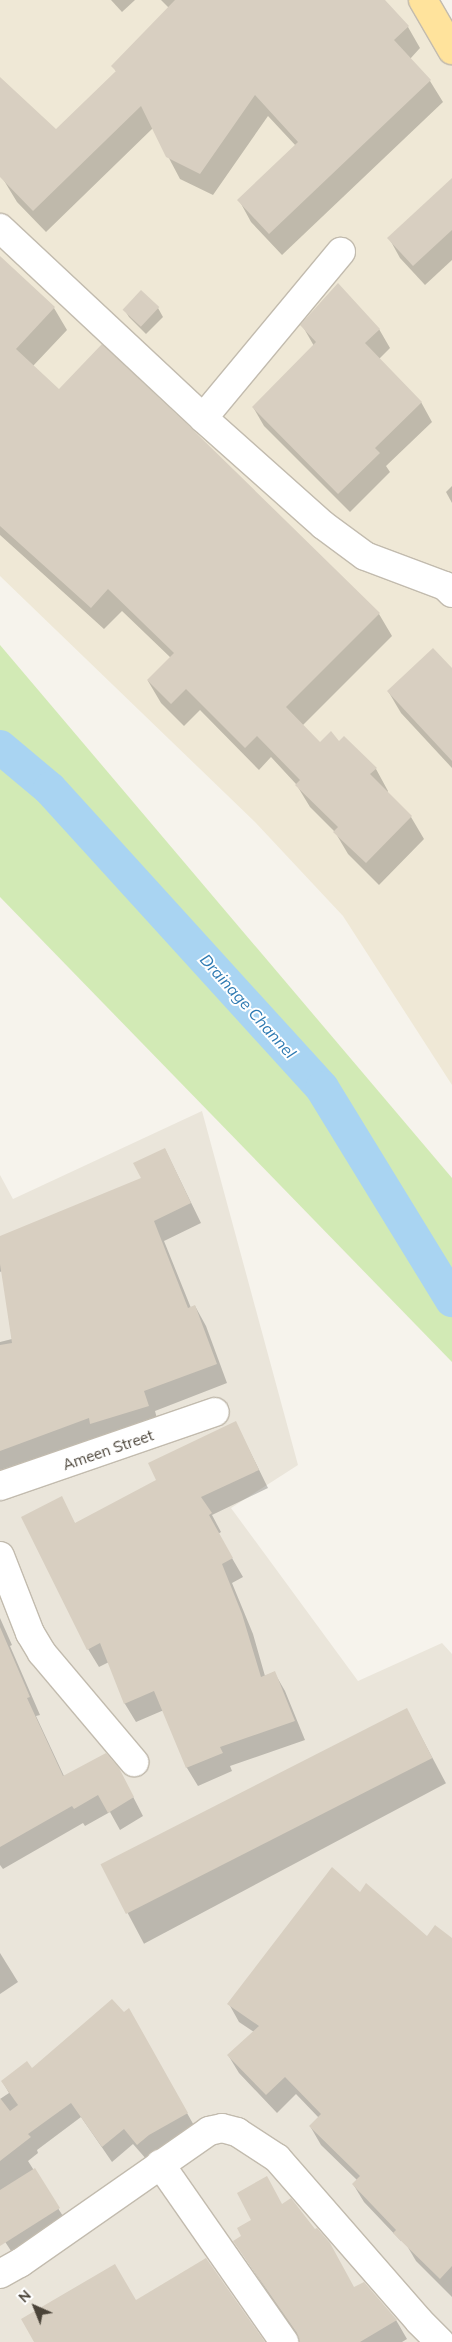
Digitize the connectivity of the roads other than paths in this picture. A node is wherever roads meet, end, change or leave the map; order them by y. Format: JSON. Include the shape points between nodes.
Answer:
{"nodes":[{"id":1,"x":423,"y":0,"type":"edge"},
{"id":2,"x":452,"y":50,"type":"edge"},
{"id":3,"x":0,"y":228,"type":"edge"},
{"id":4,"x":341,"y":252,"type":"dead end"},
{"id":5,"x":203,"y":418,"type":"junction"},
{"id":6,"x":452,"y":593,"type":"edge"},
{"id":7,"x":215,"y":1412,"type":"dead end"},
{"id":8,"x":0,"y":1486,"type":"edge"},
{"id":9,"x":0,"y":1556,"type":"edge"},
{"id":10,"x":134,"y":1762,"type":"dead end"},
{"id":11,"x":160,"y":2164,"type":"junction"},
{"id":12,"x":0,"y":2274,"type":"edge"},
{"id":13,"x":284,"y":2342,"type":"edge"},
{"id":14,"x":440,"y":2342,"type":"edge"}],
"edges":[{"from":1,"to":2,"type":"main road"},
{"from":3,"to":5,"type":"street"},
{"from":4,"to":5,"type":"street"},
{"from":5,"to":6,"type":"street","via":[[323,525],[365,556],[445,586]]},
{"from":7,"to":8,"type":"street","name":"Ameen Street"},
{"from":9,"to":10,"type":"street","via":[[30,1633],[42,1653]]},
{"from":11,"to":12,"type":"street"},
{"from":11,"to":13,"type":"street"},
{"from":11,"to":14,"type":"street","via":[[210,2131],[222,2128],[237,2132],[277,2158]]}]}
